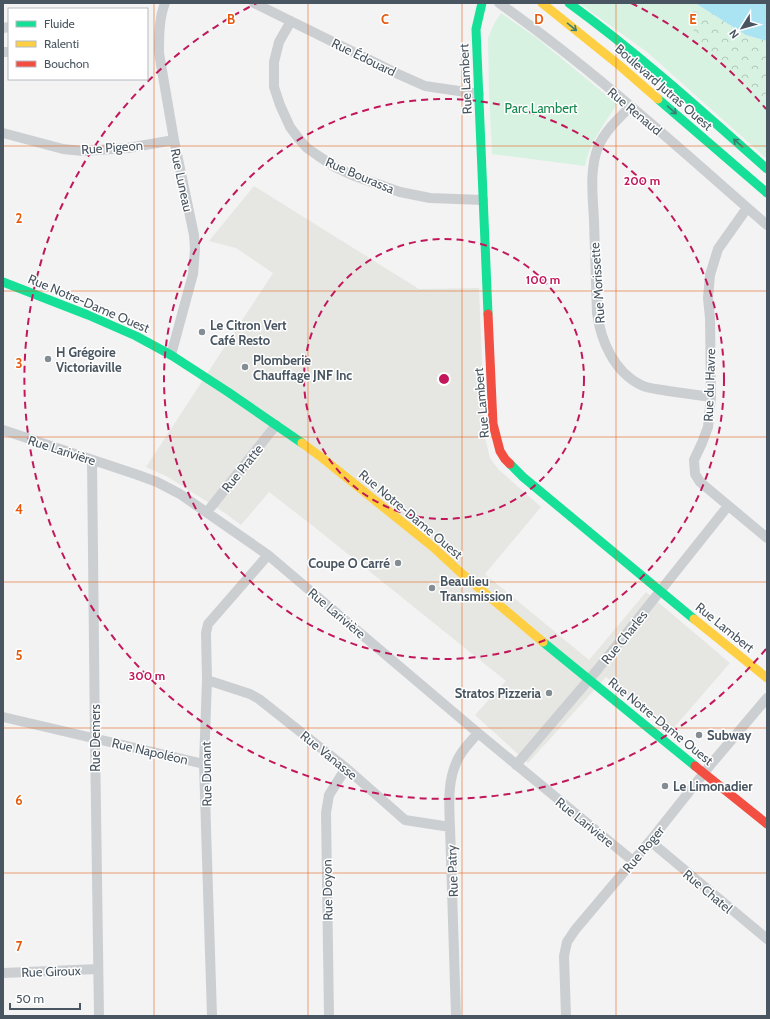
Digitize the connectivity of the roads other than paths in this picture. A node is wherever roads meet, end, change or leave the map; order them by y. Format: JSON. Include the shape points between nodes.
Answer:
{"nodes":[{"id":1,"x":165,"y":3,"type":"edge"},
{"id":2,"x":254,"y":3,"type":"edge"},
{"id":3,"x":482,"y":3,"type":"edge"},
{"id":4,"x":499,"y":3,"type":"edge"},
{"id":5,"x":542,"y":3,"type":"edge"},
{"id":6,"x":569,"y":3,"type":"edge"},
{"id":7,"x":291,"y":21,"type":"junction"},
{"id":8,"x":478,"y":94,"type":"junction"},
{"id":9,"x":630,"y":107,"type":"junction"},
{"id":10,"x":3,"y":133,"type":"edge"},
{"id":11,"x":174,"y":140,"type":"junction"},
{"id":12,"x":767,"y":169,"type":"edge"},
{"id":13,"x":767,"y":193,"type":"edge"},
{"id":14,"x":483,"y":200,"type":"junction"},
{"id":15,"x":747,"y":208,"type":"junction"},
{"id":16,"x":767,"y":225,"type":"edge"},
{"id":17,"x":3,"y":282,"type":"edge"},
{"id":18,"x":171,"y":355,"type":"junction"},
{"id":19,"x":711,"y":397,"type":"junction"},
{"id":20,"x":276,"y":425,"type":"junction"},
{"id":21,"x":3,"y":430,"type":"edge"},
{"id":22,"x":92,"y":460,"type":"junction"},
{"id":23,"x":728,"y":506,"type":"junction"},
{"id":24,"x":208,"y":512,"type":"junction"},
{"id":25,"x":767,"y":538,"type":"edge"},
{"id":26,"x":268,"y":555,"type":"junction"},
{"id":27,"x":661,"y":592,"type":"junction"},
{"id":28,"x":767,"y":678,"type":"edge"},
{"id":29,"x":207,"y":680,"type":"junction"},
{"id":30,"x":589,"y":680,"type":"junction"},
{"id":31,"x":767,"y":698,"type":"edge"},
{"id":32,"x":3,"y":717,"type":"edge"},
{"id":33,"x":478,"y":733,"type":"junction"},
{"id":34,"x":95,"y":738,"type":"junction"},
{"id":35,"x":204,"y":764,"type":"junction"},
{"id":36,"x":516,"y":765,"type":"junction"},
{"id":37,"x":346,"y":768,"type":"junction"},
{"id":38,"x":705,"y":773,"type":"junction"},
{"id":39,"x":767,"y":824,"type":"edge"},
{"id":40,"x":450,"y":827,"type":"junction"},
{"id":41,"x":650,"y":841,"type":"junction"},
{"id":42,"x":633,"y":861,"type":"junction"},
{"id":43,"x":767,"y":939,"type":"edge"},
{"id":44,"x":98,"y":969,"type":"junction"},
{"id":45,"x":3,"y":973,"type":"edge"},
{"id":46,"x":99,"y":1016,"type":"edge"},
{"id":47,"x":212,"y":1016,"type":"edge"},
{"id":48,"x":329,"y":1016,"type":"edge"},
{"id":49,"x":456,"y":1016,"type":"edge"},
{"id":50,"x":566,"y":1016,"type":"edge"}],
"edges":[{"from":1,"to":11,"type":"street","name":"Rue Luneau","via":[[160,22],[159,53]]},
{"from":2,"to":7,"type":"street","name":"Rue Édouard"},
{"from":3,"to":8,"type":"street","name":"Rue Lambert","via":[[476,29]]},
{"from":4,"to":9,"type":"street","name":"Rue Renaud","via":[[545,36]]},
{"from":5,"to":13,"type":"street","name":"Boulevard Jutras Ouest","one_way":true,"via":[[619,65]]},
{"from":12,"to":6,"type":"street","name":"Boulevard Jutras Ouest","one_way":true,"via":[[635,53]]},
{"from":7,"to":8,"type":"street","name":"Rue Édouard","via":[[426,86]]},
{"from":7,"to":14,"type":"street","name":"Rue Bourassa","via":[[279,42],[274,62],[274,87],[290,128],[307,148],[341,169],[400,192],[430,198]]},
{"from":8,"to":14,"type":"street","name":"Rue Lambert"},
{"from":9,"to":15,"type":"street","name":"Rue Renaud"},
{"from":9,"to":19,"type":"street","name":"Rue Morissette","via":[[605,134],[594,163],[592,186],[597,313],[602,336],[618,366],[641,385]]},
{"from":10,"to":11,"type":"street","name":"Rue Pigeon","via":[[63,149],[82,151],[128,148]]},
{"from":11,"to":18,"type":"street","name":"Rue Luneau","via":[[195,249],[193,274]]},
{"from":14,"to":27,"type":"street","name":"Rue Lambert","via":[[493,424],[500,451],[529,482]]},
{"from":15,"to":16,"type":"street","name":"Rue Renaud"},
{"from":15,"to":19,"type":"street","name":"Rue du Havre","via":[[718,249],[710,275],[708,298]]},
{"from":17,"to":18,"type":"street","name":"Rue Notre-Dame Ouest","via":[[101,320]]},
{"from":18,"to":20,"type":"street","name":"Rue Notre-Dame Ouest"},
{"from":19,"to":23,"type":"street","name":"Rue du Havre","via":[[708,427],[694,460],[695,474],[700,482]]},
{"from":20,"to":24,"type":"street","name":"Rue Pratte"},
{"from":20,"to":30,"type":"street","name":"Rue Notre-Dame Ouest","via":[[433,547]]},
{"from":21,"to":22,"type":"street","name":"Rue Larivière"},
{"from":22,"to":24,"type":"street","name":"Rue Larivière","via":[[157,482]]},
{"from":22,"to":34,"type":"street","name":"Rue Demers"},
{"from":23,"to":25,"type":"street","name":"Rue du Havre"},
{"from":23,"to":27,"type":"street","name":"Rue Charles"},
{"from":24,"to":26,"type":"street","name":"Rue Larivière"},
{"from":26,"to":29,"type":"street","name":"Rue Dunant","via":[[208,624]]},
{"from":26,"to":33,"type":"street","name":"Rue Larivière"},
{"from":27,"to":28,"type":"street","name":"Rue Lambert"},
{"from":27,"to":30,"type":"street","name":"Rue Charles"},
{"from":29,"to":35,"type":"street","name":"Rue Dunant"},
{"from":29,"to":37,"type":"street","name":"Rue Vanasse","via":[[260,699]]},
{"from":30,"to":36,"type":"street","name":"Rue Charles"},
{"from":30,"to":38,"type":"street","name":"Rue Notre-Dame Ouest"},
{"from":31,"to":38,"type":"street","name":"Rue Roger"},
{"from":32,"to":34,"type":"street","name":"Rue Napoléon"},
{"from":33,"to":36,"type":"street","name":"Rue Larivière"},
{"from":33,"to":40,"type":"street","name":"Rue Patry","via":[[458,758],[451,780],[448,800]]},
{"from":34,"to":35,"type":"street","name":"Rue Napoléon"},
{"from":34,"to":44,"type":"street","name":"Rue Demers"},
{"from":35,"to":47,"type":"street","name":"Rue Dunant"},
{"from":36,"to":42,"type":"street","name":"Rue Larivière"},
{"from":37,"to":40,"type":"street","name":"Rue Vanasse","via":[[405,820]]},
{"from":37,"to":48,"type":"street","name":"Rue Doyon","via":[[329,796],[326,813]]},
{"from":38,"to":39,"type":"street","name":"Rue Notre-Dame Ouest"},
{"from":38,"to":41,"type":"street","name":"Rue Roger"},
{"from":40,"to":49,"type":"street","name":"Rue Patry"},
{"from":41,"to":42,"type":"street","name":"Rue Roger"},
{"from":41,"to":43,"type":"street","name":"Rue Chatel"},
{"from":42,"to":50,"type":"street","name":"Rue Roger","via":[[575,930],[568,942],[564,956]]},
{"from":44,"to":45,"type":"street","name":"Rue Giroux"},
{"from":44,"to":46,"type":"street","name":"Rue Demers"}]}
